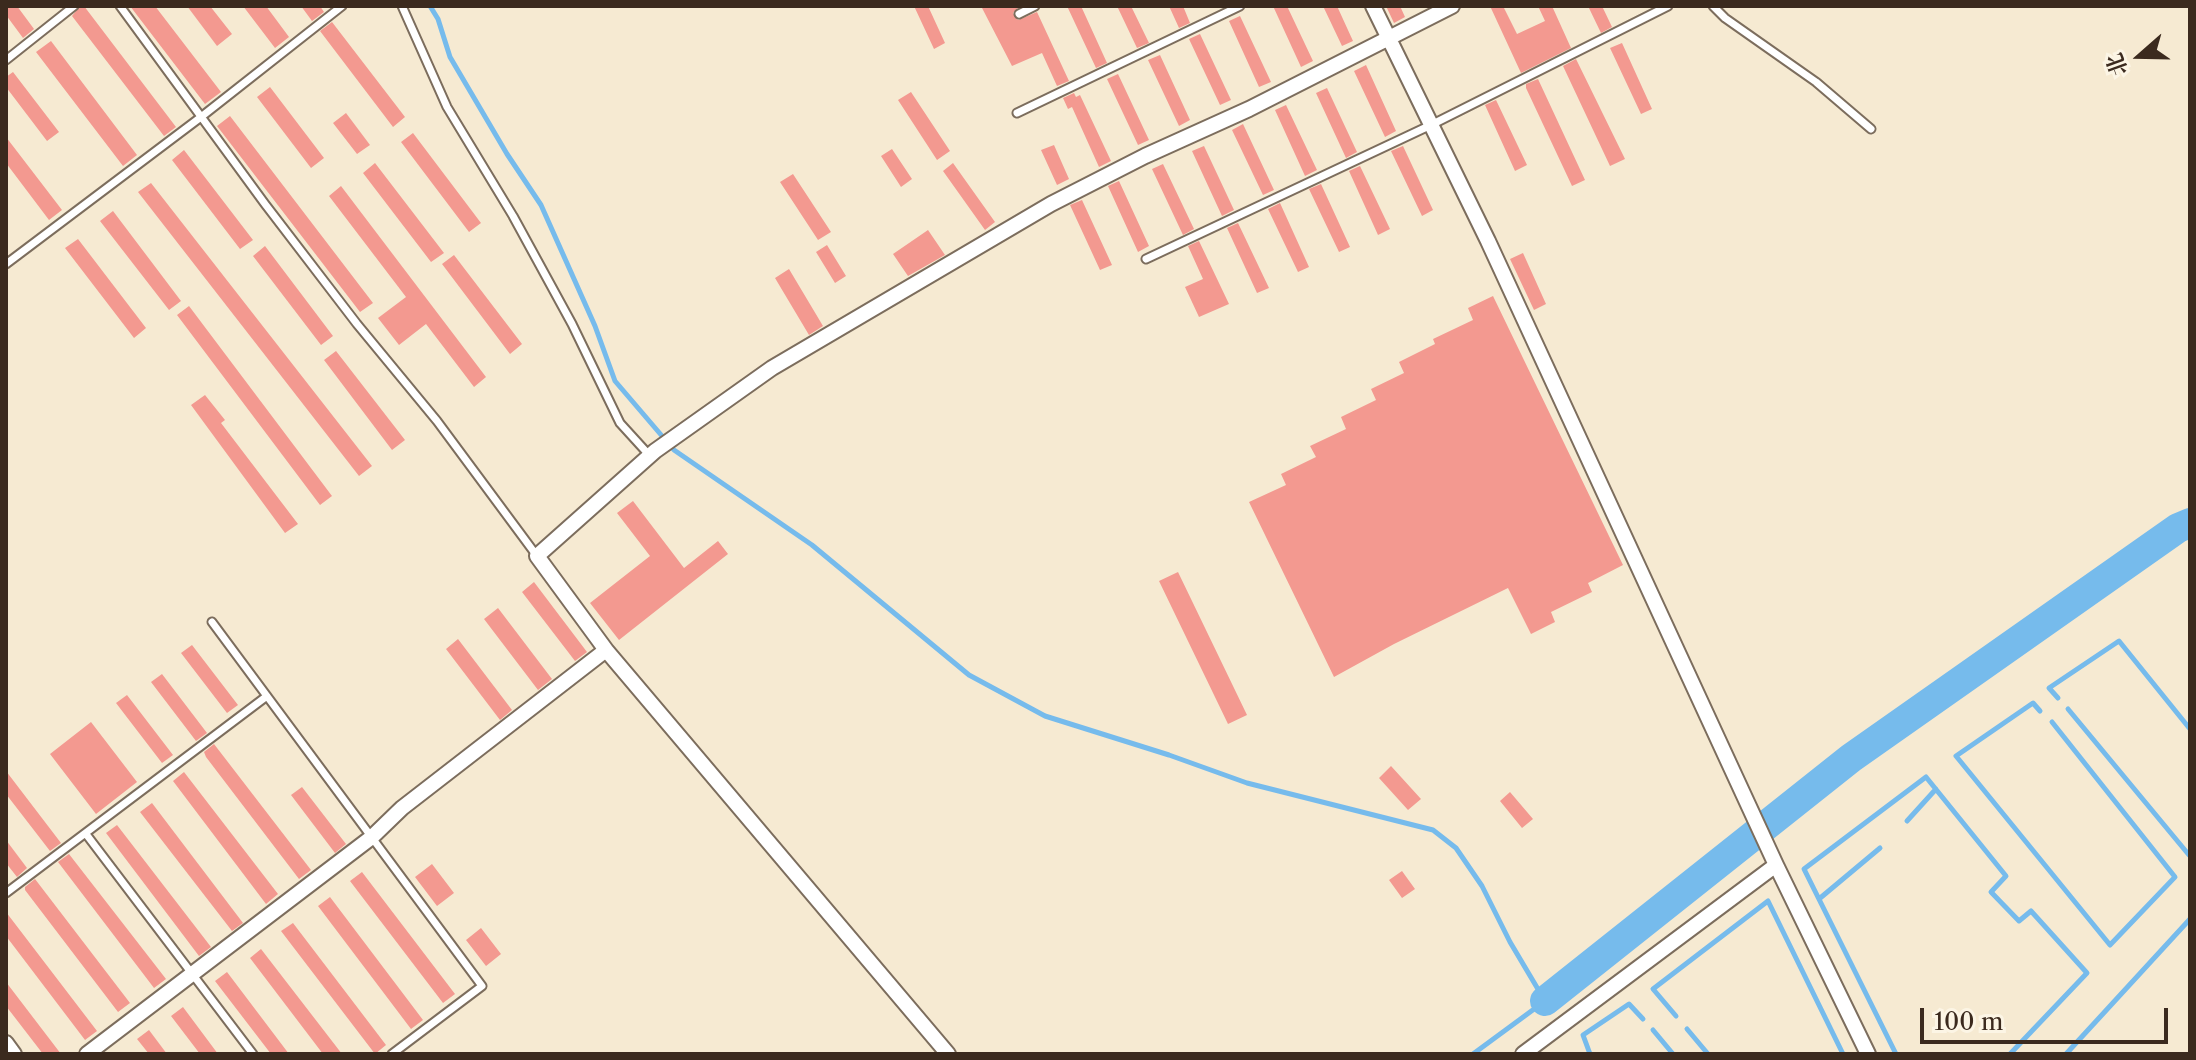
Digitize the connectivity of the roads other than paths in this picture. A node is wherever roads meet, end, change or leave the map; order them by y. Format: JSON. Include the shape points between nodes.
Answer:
{"nodes":[{"id":1,"x":74,"y":6,"type":"edge"},
{"id":2,"x":120,"y":6,"type":"edge"},
{"id":3,"x":342,"y":6,"type":"edge"},
{"id":4,"x":402,"y":6,"type":"edge"},
{"id":5,"x":1035,"y":6,"type":"edge"},
{"id":6,"x":1240,"y":6,"type":"edge"},
{"id":7,"x":1373,"y":6,"type":"edge"},
{"id":8,"x":1452,"y":6,"type":"edge"},
{"id":9,"x":1668,"y":6,"type":"edge"},
{"id":10,"x":1713,"y":6,"type":"edge"},
{"id":11,"x":1019,"y":14,"type":"dead end"},
{"id":12,"x":1389,"y":37,"type":"junction"},
{"id":13,"x":6,"y":60,"type":"edge"},
{"id":14,"x":1017,"y":113,"type":"dead end"},
{"id":15,"x":201,"y":117,"type":"junction"},
{"id":16,"x":1431,"y":125,"type":"junction"},
{"id":17,"x":1871,"y":129,"type":"dead end"},
{"id":18,"x":1146,"y":259,"type":"dead end"},
{"id":19,"x":6,"y":264,"type":"edge"},
{"id":20,"x":653,"y":454,"type":"junction"},
{"id":21,"x":537,"y":556,"type":"junction"},
{"id":22,"x":212,"y":622,"type":"dead end"},
{"id":23,"x":606,"y":650,"type":"junction"},
{"id":24,"x":267,"y":696,"type":"junction"},
{"id":25,"x":86,"y":834,"type":"junction"},
{"id":26,"x":372,"y":837,"type":"junction"},
{"id":27,"x":1776,"y":865,"type":"junction"},
{"id":28,"x":6,"y":893,"type":"edge"},
{"id":29,"x":6,"y":1043,"type":"edge"},
{"id":30,"x":14,"y":1054,"type":"edge"},
{"id":31,"x":87,"y":1054,"type":"edge"},
{"id":32,"x":253,"y":1054,"type":"edge"},
{"id":33,"x":392,"y":1054,"type":"edge"},
{"id":34,"x":948,"y":1054,"type":"edge"},
{"id":35,"x":1523,"y":1054,"type":"edge"},
{"id":36,"x":1868,"y":1054,"type":"edge"}],
"edges":[{"from":1,"to":13,"type":"lane"},
{"from":2,"to":15,"type":"lane"},
{"from":3,"to":15,"type":"lane"},
{"from":4,"to":20,"type":"lane","via":[[447,107],[513,216],[620,423]]},
{"from":5,"to":11,"type":"lane"},
{"from":6,"to":14,"type":"lane"},
{"from":7,"to":12,"type":"street"},
{"from":8,"to":12,"type":"street"},
{"from":9,"to":16,"type":"lane"},
{"from":10,"to":17,"type":"lane"},
{"from":12,"to":16,"type":"street"},
{"from":12,"to":20,"type":"street","via":[[1051,204],[772,368]]},
{"from":15,"to":19,"type":"lane"},
{"from":15,"to":21,"type":"lane"},
{"from":16,"to":18,"type":"lane"},
{"from":16,"to":27,"type":"street"},
{"from":20,"to":21,"type":"street"},
{"from":21,"to":23,"type":"street"},
{"from":22,"to":24,"type":"lane"},
{"from":23,"to":26,"type":"street"},
{"from":23,"to":34,"type":"street"},
{"from":24,"to":25,"type":"lane"},
{"from":24,"to":26,"type":"lane"},
{"from":25,"to":28,"type":"lane"},
{"from":25,"to":32,"type":"lane"},
{"from":26,"to":31,"type":"street"},
{"from":26,"to":33,"type":"lane","via":[[482,986]]},
{"from":27,"to":35,"type":"street"},
{"from":27,"to":36,"type":"street"},
{"from":29,"to":30,"type":"street"}]}
